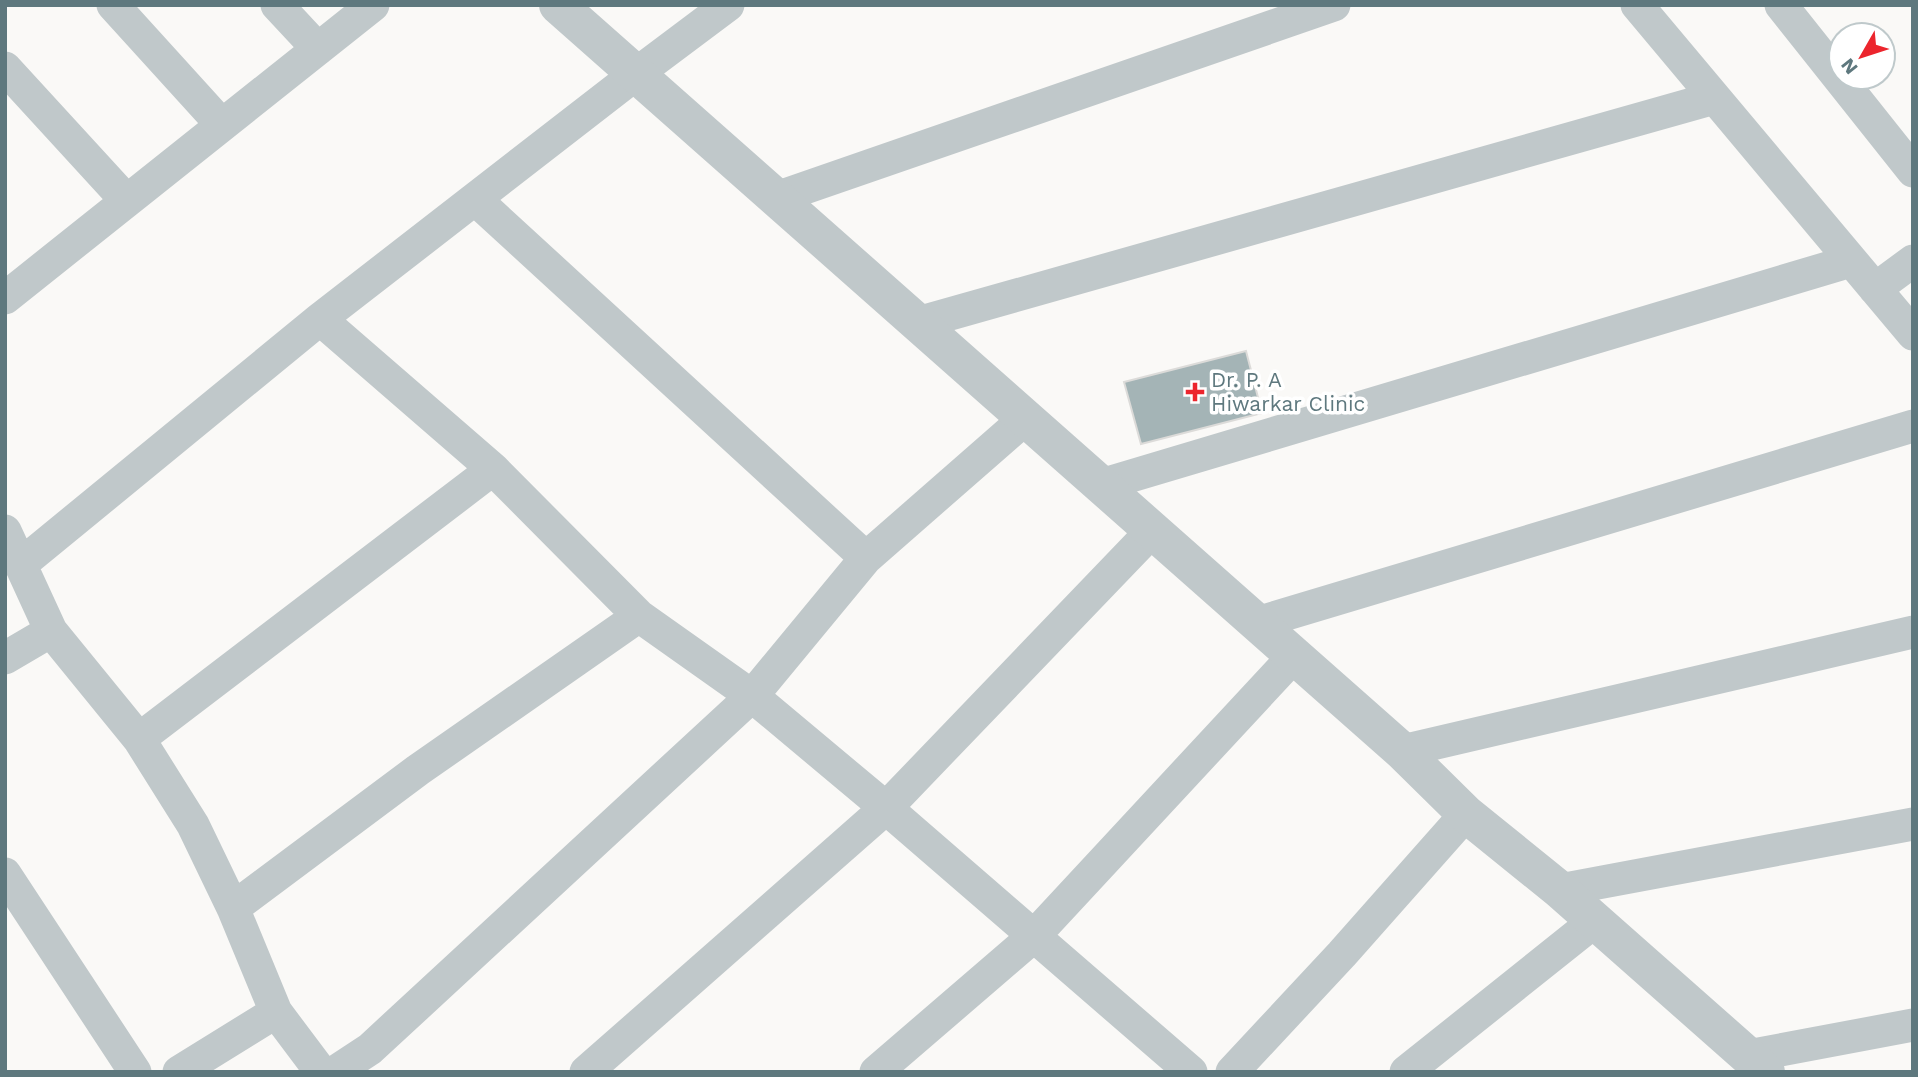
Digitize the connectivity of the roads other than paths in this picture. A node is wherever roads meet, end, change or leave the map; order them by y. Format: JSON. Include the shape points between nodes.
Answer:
{"nodes":[{"id":1,"x":113,"y":5,"type":"edge"},
{"id":2,"x":277,"y":5,"type":"edge"},
{"id":3,"x":373,"y":5,"type":"edge"},
{"id":4,"x":558,"y":5,"type":"edge"},
{"id":5,"x":728,"y":5,"type":"edge"},
{"id":6,"x":1334,"y":5,"type":"edge"},
{"id":7,"x":1637,"y":5,"type":"edge"},
{"id":8,"x":1780,"y":5,"type":"edge"},
{"id":9,"x":318,"y":49,"type":"junction"},
{"id":10,"x":5,"y":68,"type":"edge"},
{"id":11,"x":636,"y":74,"type":"junction"},
{"id":12,"x":1714,"y":98,"type":"junction"},
{"id":13,"x":222,"y":125,"type":"junction"},
{"id":14,"x":1913,"y":171,"type":"edge"},
{"id":15,"x":776,"y":198,"type":"junction"},
{"id":16,"x":475,"y":199,"type":"junction"},
{"id":17,"x":126,"y":200,"type":"junction"},
{"id":18,"x":1851,"y":261,"type":"junction"},
{"id":19,"x":1913,"y":261,"type":"edge"},
{"id":20,"x":1875,"y":289,"type":"junction"},
{"id":21,"x":5,"y":298,"type":"edge"},
{"id":22,"x":320,"y":319,"type":"junction"},
{"id":23,"x":918,"y":323,"type":"junction"},
{"id":24,"x":1913,"y":334,"type":"edge"},
{"id":25,"x":1026,"y":418,"type":"junction"},
{"id":26,"x":1913,"y":426,"type":"edge"},
{"id":27,"x":493,"y":469,"type":"junction"},
{"id":28,"x":1101,"y":485,"type":"junction"},
{"id":29,"x":1153,"y":530,"type":"junction"},
{"id":30,"x":5,"y":531,"type":"edge"},
{"id":31,"x":866,"y":558,"type":"junction"},
{"id":32,"x":20,"y":565,"type":"junction"},
{"id":33,"x":639,"y":616,"type":"junction"},
{"id":34,"x":1257,"y":623,"type":"junction"},
{"id":35,"x":51,"y":631,"type":"junction"},
{"id":36,"x":1913,"y":632,"type":"edge"},
{"id":37,"x":1294,"y":656,"type":"junction"},
{"id":38,"x":5,"y":658,"type":"edge"},
{"id":39,"x":752,"y":696,"type":"junction"},
{"id":40,"x":139,"y":739,"type":"junction"},
{"id":41,"x":1402,"y":751,"type":"junction"},
{"id":42,"x":886,"y":808,"type":"junction"},
{"id":43,"x":1466,"y":814,"type":"junction"},
{"id":44,"x":1913,"y":824,"type":"edge"},
{"id":45,"x":5,"y":874,"type":"edge"},
{"id":46,"x":1560,"y":890,"type":"junction"},
{"id":47,"x":233,"y":908,"type":"junction"},
{"id":48,"x":1595,"y":921,"type":"junction"},
{"id":49,"x":1034,"y":936,"type":"junction"},
{"id":50,"x":276,"y":1012,"type":"junction"},
{"id":51,"x":1913,"y":1025,"type":"edge"},
{"id":52,"x":1756,"y":1067,"type":"edge"},
{"id":53,"x":135,"y":1072,"type":"edge"},
{"id":54,"x":179,"y":1072,"type":"edge"},
{"id":55,"x":321,"y":1072,"type":"edge"},
{"id":56,"x":335,"y":1072,"type":"edge"},
{"id":57,"x":586,"y":1072,"type":"edge"},
{"id":58,"x":876,"y":1072,"type":"edge"},
{"id":59,"x":1191,"y":1072,"type":"edge"},
{"id":60,"x":1232,"y":1072,"type":"edge"},
{"id":61,"x":1406,"y":1072,"type":"edge"}],
"edges":[{"from":1,"to":13,"type":"street"},
{"from":2,"to":9,"type":"street"},
{"from":3,"to":9,"type":"street"},
{"from":4,"to":11,"type":"street"},
{"from":5,"to":11,"type":"street"},
{"from":6,"to":15,"type":"street"},
{"from":7,"to":12,"type":"street"},
{"from":8,"to":14,"type":"street"},
{"from":9,"to":13,"type":"street"},
{"from":10,"to":17,"type":"street"},
{"from":11,"to":15,"type":"street"},
{"from":11,"to":16,"type":"street"},
{"from":12,"to":18,"type":"street"},
{"from":12,"to":23,"type":"street"},
{"from":13,"to":17,"type":"street"},
{"from":15,"to":23,"type":"street"},
{"from":16,"to":22,"type":"street"},
{"from":16,"to":31,"type":"street"},
{"from":17,"to":21,"type":"street"},
{"from":18,"to":20,"type":"street"},
{"from":18,"to":28,"type":"street"},
{"from":19,"to":20,"type":"street"},
{"from":20,"to":24,"type":"street"},
{"from":22,"to":27,"type":"street"},
{"from":22,"to":32,"type":"street"},
{"from":23,"to":25,"type":"street"},
{"from":25,"to":28,"type":"street"},
{"from":25,"to":31,"type":"street"},
{"from":26,"to":34,"type":"street"},
{"from":27,"to":33,"type":"street"},
{"from":27,"to":40,"type":"street"},
{"from":28,"to":29,"type":"street"},
{"from":29,"to":34,"type":"street"},
{"from":29,"to":42,"type":"street"},
{"from":30,"to":32,"type":"street"},
{"from":31,"to":39,"type":"street"},
{"from":32,"to":35,"type":"street"},
{"from":33,"to":39,"type":"street"},
{"from":33,"to":47,"type":"street","via":[[418,770]]},
{"from":34,"to":37,"type":"street"},
{"from":35,"to":38,"type":"street"},
{"from":35,"to":40,"type":"street"},
{"from":36,"to":41,"type":"street"},
{"from":37,"to":41,"type":"street"},
{"from":37,"to":49,"type":"street"},
{"from":39,"to":42,"type":"street"},
{"from":39,"to":56,"type":"street","via":[[370,1049]]},
{"from":40,"to":47,"type":"street","via":[[193,825]]},
{"from":41,"to":43,"type":"street"},
{"from":42,"to":49,"type":"street"},
{"from":42,"to":57,"type":"street"},
{"from":43,"to":46,"type":"street"},
{"from":43,"to":60,"type":"street"},
{"from":44,"to":46,"type":"street"},
{"from":45,"to":53,"type":"street"},
{"from":46,"to":48,"type":"street"},
{"from":47,"to":50,"type":"street"},
{"from":48,"to":52,"type":"street"},
{"from":48,"to":61,"type":"street"},
{"from":49,"to":58,"type":"street"},
{"from":49,"to":59,"type":"street"},
{"from":50,"to":54,"type":"street"},
{"from":50,"to":55,"type":"street"},
{"from":51,"to":52,"type":"street"}]}
